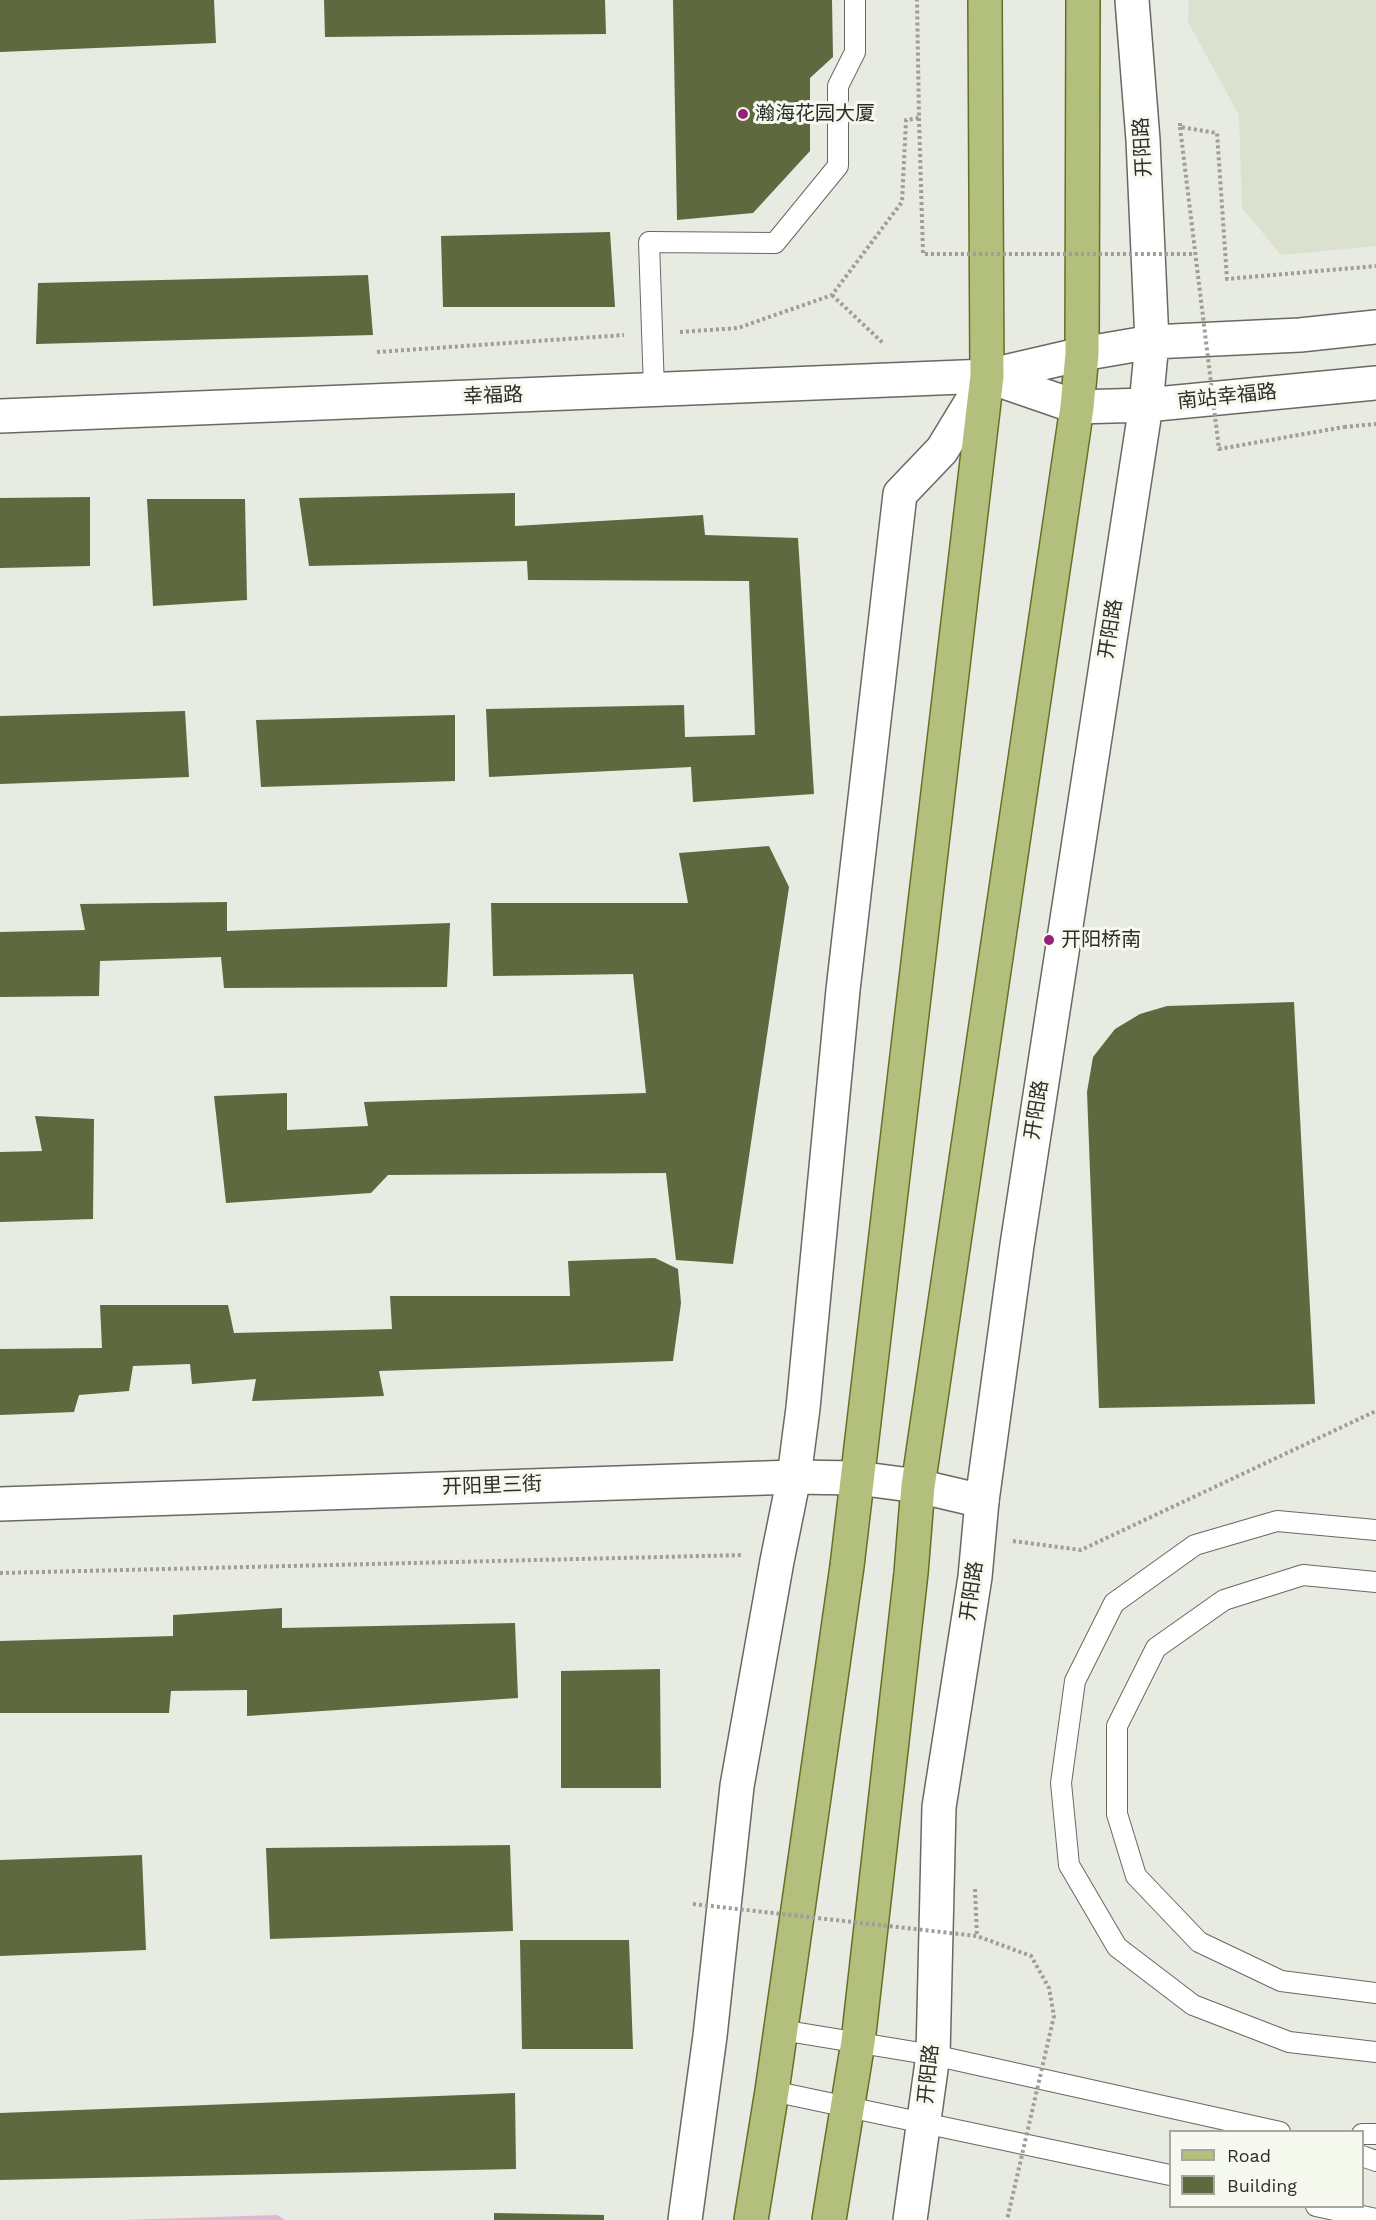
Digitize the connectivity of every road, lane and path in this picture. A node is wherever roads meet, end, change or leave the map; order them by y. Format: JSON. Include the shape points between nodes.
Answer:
{"nodes":[{"id":1,"x":855,"y":0,"type":"edge"},
{"id":2,"x":985,"y":0,"type":"edge"},
{"id":3,"x":1083,"y":0,"type":"edge"},
{"id":4,"x":1132,"y":0,"type":"edge"},
{"id":5,"x":920,"y":118,"type":"dead end"},
{"id":6,"x":1195,"y":254,"type":"junction"},
{"id":7,"x":1376,"y":266,"type":"edge"},
{"id":8,"x":832,"y":295,"type":"dead end"},
{"id":9,"x":1376,"y":327,"type":"edge"},
{"id":10,"x":1152,"y":342,"type":"junction"},
{"id":11,"x":884,"y":344,"type":"dead end"},
{"id":12,"x":1082,"y":354,"type":"junction"},
{"id":13,"x":987,"y":375,"type":"junction"},
{"id":14,"x":1376,"y":383,"type":"edge"},
{"id":15,"x":654,"y":390,"type":"junction"},
{"id":16,"x":1146,"y":405,"type":"junction"},
{"id":17,"x":1077,"y":407,"type":"junction"},
{"id":18,"x":0,"y":416,"type":"edge"},
{"id":19,"x":1376,"y":424,"type":"edge"},
{"id":20,"x":1376,"y":1411,"type":"edge"},
{"id":21,"x":794,"y":1477,"type":"junction"},
{"id":22,"x":857,"y":1478,"type":"junction"},
{"id":23,"x":918,"y":1486,"type":"junction"},
{"id":24,"x":982,"y":1501,"type":"junction"},
{"id":25,"x":0,"y":1504,"type":"edge"},
{"id":26,"x":1376,"y":1530,"type":"edge"},
{"id":27,"x":1013,"y":1541,"type":"dead end"},
{"id":28,"x":745,"y":1565,"type":"dead end"},
{"id":29,"x":0,"y":1573,"type":"edge"},
{"id":30,"x":1376,"y":1582,"type":"edge"},
{"id":31,"x":693,"y":1904,"type":"dead end"},
{"id":32,"x":1376,"y":1993,"type":"edge"},
{"id":33,"x":781,"y":2030,"type":"junction"},
{"id":34,"x":858,"y":2042,"type":"junction"},
{"id":35,"x":1376,"y":2052,"type":"edge"},
{"id":36,"x":933,"y":2055,"type":"junction"},
{"id":37,"x":772,"y":2091,"type":"junction"},
{"id":38,"x":846,"y":2106,"type":"junction"},
{"id":39,"x":924,"y":2123,"type":"junction"},
{"id":40,"x":1271,"y":2130,"type":"edge"},
{"id":41,"x":1169,"y":2175,"type":"edge"},
{"id":42,"x":1325,"y":2208,"type":"edge"},
{"id":43,"x":1376,"y":2219,"type":"edge"},
{"id":44,"x":685,"y":2220,"type":"edge"},
{"id":45,"x":751,"y":2220,"type":"edge"},
{"id":46,"x":829,"y":2220,"type":"edge"},
{"id":47,"x":910,"y":2220,"type":"edge"},
{"id":48,"x":1007,"y":2220,"type":"edge"}],
"edges":[{"from":1,"to":15,"type":"lane","via":[[855,52],[838,86],[838,166],[775,243],[649,242]]},
{"from":2,"to":13,"type":"main road"},
{"from":3,"to":12,"type":"main road"},
{"from":4,"to":10,"type":"street","name":"开阳路"},
{"from":5,"to":6,"type":"path","bridge":true,"via":[[923,254]]},
{"from":6,"to":7,"type":"path","bridge":true,"via":[[1180,127],[1217,133],[1227,279]]},
{"from":6,"to":19,"type":"path","bridge":true,"via":[[1219,449]]},
{"from":8,"to":11,"type":"path"},
{"from":9,"to":10,"type":"street"},
{"from":10,"to":12,"type":"street"},
{"from":10,"to":16,"type":"street","name":"开阳路"},
{"from":12,"to":13,"type":"street"},
{"from":12,"to":17,"type":"main road"},
{"from":13,"to":15,"type":"street","name":"幸福路"},
{"from":13,"to":17,"type":"street"},
{"from":13,"to":21,"type":"street","via":[[942,450],[900,494],[843,990]]},
{"from":13,"to":22,"type":"main road"},
{"from":14,"to":16,"type":"street","name":"南站幸福路"},
{"from":15,"to":18,"type":"street","name":"幸福路"},
{"from":16,"to":17,"type":"street","name":"南站幸福路"},
{"from":16,"to":24,"type":"street","name":"开阳路","via":[[1017,1245]]},
{"from":17,"to":23,"type":"main road"},
{"from":20,"to":27,"type":"path","via":[[1081,1550]]},
{"from":21,"to":22,"type":"street","name":"开阳里三街"},
{"from":21,"to":25,"type":"street","name":"开阳里三街"},
{"from":21,"to":44,"type":"street","via":[[737,1786]]},
{"from":22,"to":23,"type":"street","name":"开阳里三街"},
{"from":22,"to":33,"type":"main road","via":[[848,1566]]},
{"from":23,"to":24,"type":"street","name":"开阳里三街"},
{"from":23,"to":34,"type":"main road"},
{"from":24,"to":36,"type":"street","name":"开阳路","via":[[975,1577],[939,1807]]},
{"from":26,"to":35,"type":"lane","via":[[1277,1521],[1195,1545],[1114,1603],[1075,1681],[1061,1783],[1069,1865],[1117,1947],[1193,2005],[1289,2043]]},
{"from":28,"to":29,"type":"path","via":[[747,1555]]},
{"from":30,"to":32,"type":"lane","via":[[1303,1575],[1224,1600],[1156,1648],[1117,1726],[1117,1814],[1136,1876],[1198,1942],[1281,1981]]},
{"from":31,"to":48,"type":"path","bridge":true,"via":[[977,1936],[1031,1956],[1049,1988],[1054,2016]]},
{"from":33,"to":34,"type":"lane"},
{"from":33,"to":37,"type":"main road"},
{"from":34,"to":36,"type":"lane"},
{"from":34,"to":38,"type":"main road"},
{"from":36,"to":39,"type":"street","name":"开阳路"},
{"from":36,"to":40,"type":"lane"},
{"from":37,"to":38,"type":"lane"},
{"from":37,"to":45,"type":"main road"},
{"from":38,"to":39,"type":"lane"},
{"from":38,"to":46,"type":"main road"},
{"from":39,"to":41,"type":"lane"},
{"from":39,"to":47,"type":"street","name":"开阳路"},
{"from":42,"to":43,"type":"lane"}]}
